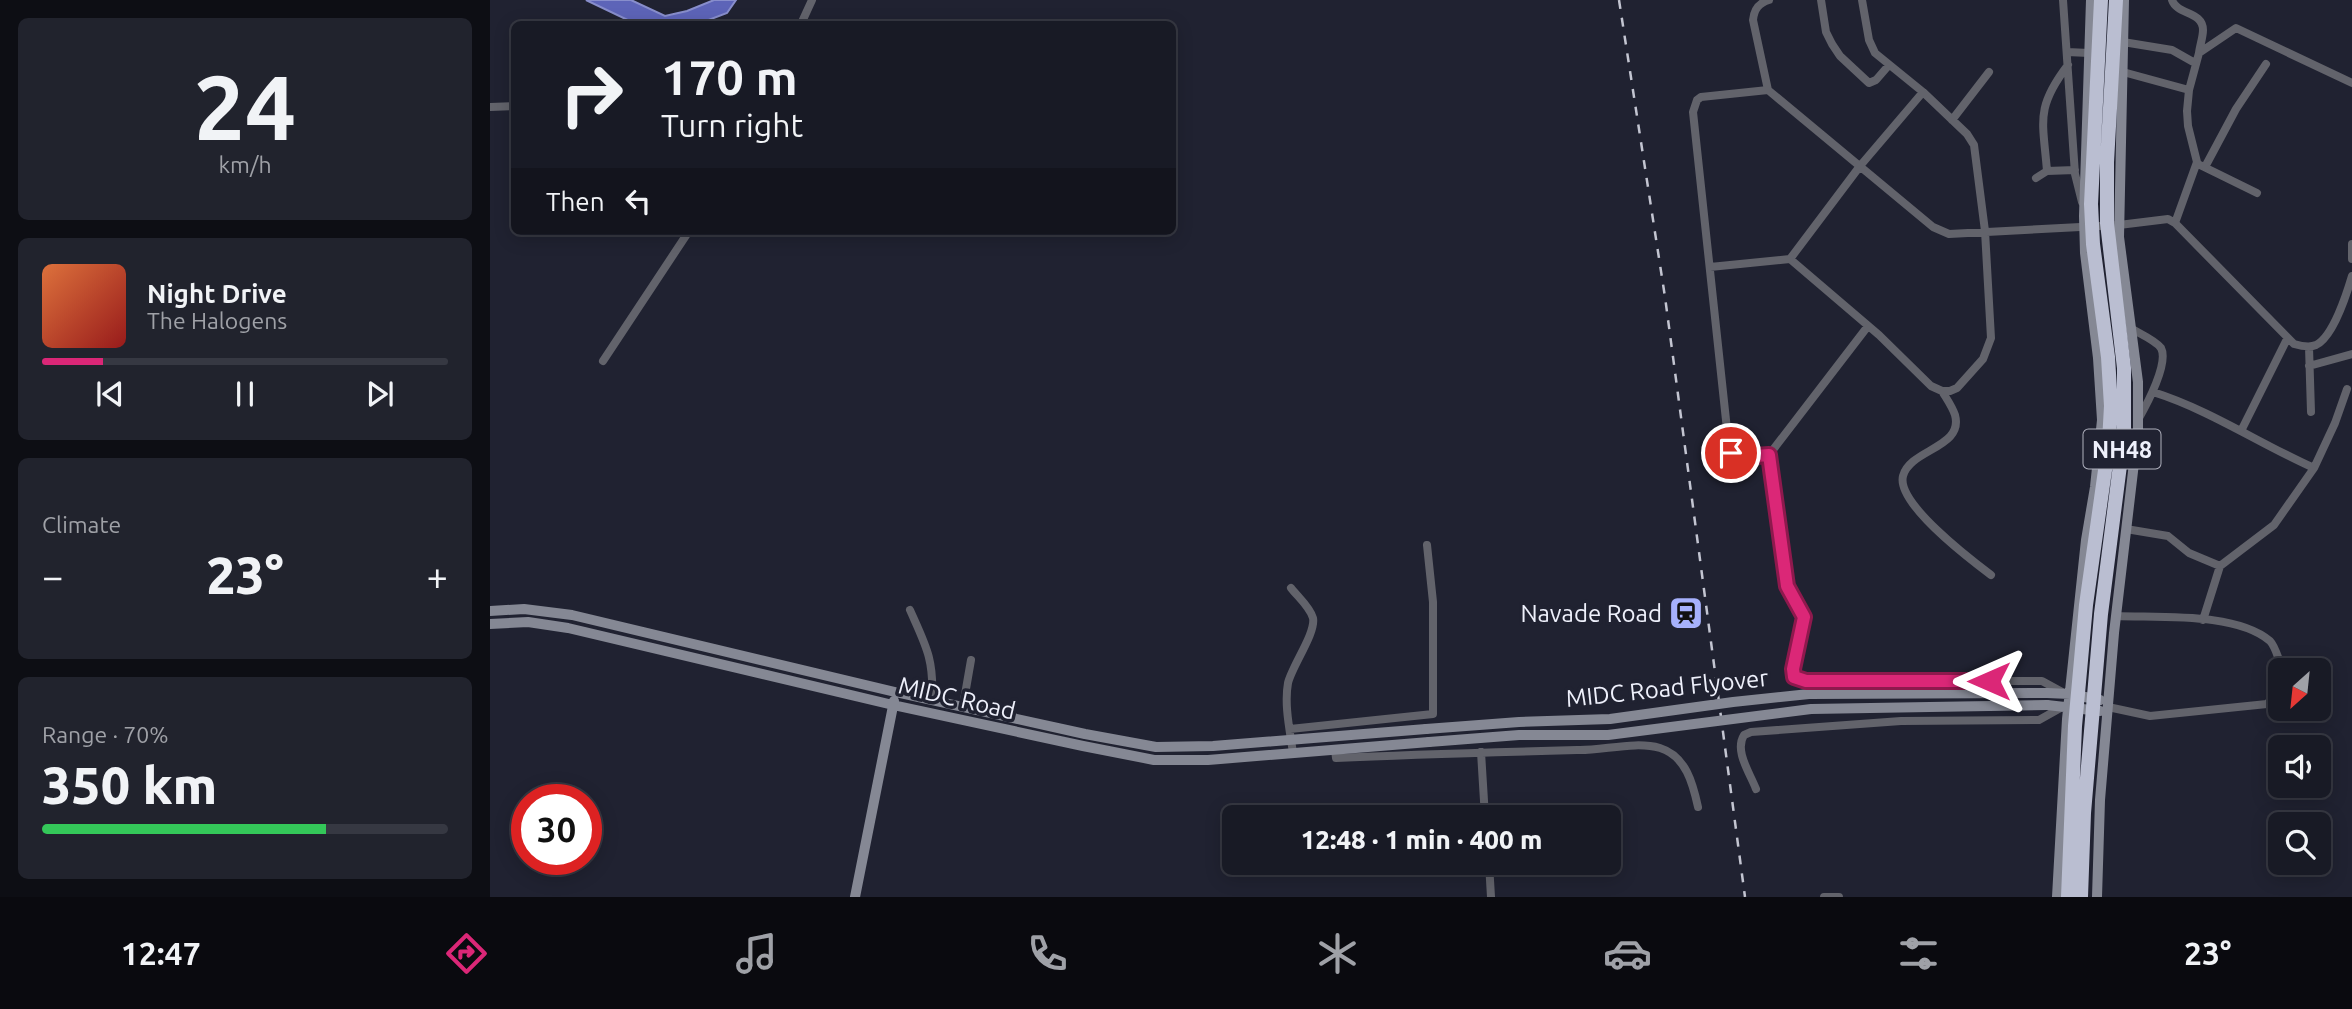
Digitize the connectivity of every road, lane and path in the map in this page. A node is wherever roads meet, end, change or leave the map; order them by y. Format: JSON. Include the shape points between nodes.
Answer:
{"nodes":[{"id":1,"x":1769,"y":0,"type":"edge"},
{"id":2,"x":1821,"y":0,"type":"edge"},
{"id":3,"x":1862,"y":0,"type":"edge"},
{"id":4,"x":2063,"y":0,"type":"edge"},
{"id":5,"x":2091,"y":0,"type":"edge"},
{"id":6,"x":2101,"y":0,"type":"edge"},
{"id":7,"x":2116,"y":0,"type":"edge"},
{"id":8,"x":2124,"y":0,"type":"edge"},
{"id":9,"x":2172,"y":0,"type":"edge"},
{"id":10,"x":811,"y":1,"type":"edge"},
{"id":11,"x":802,"y":21,"type":"edge"},
{"id":12,"x":2123,"y":42,"type":"junction"},
{"id":13,"x":2067,"y":52,"type":"junction"},
{"id":14,"x":2199,"y":52,"type":"junction"},
{"id":15,"x":2089,"y":53,"type":"junction"},
{"id":16,"x":2195,"y":63,"type":"junction"},
{"id":17,"x":2266,"y":64,"type":"dead end"},
{"id":18,"x":1889,"y":65,"type":"junction"},
{"id":19,"x":2068,"y":65,"type":"junction"},
{"id":20,"x":1989,"y":72,"type":"dead end"},
{"id":21,"x":2123,"y":72,"type":"junction"},
{"id":22,"x":2352,"y":83,"type":"edge"},
{"id":23,"x":1768,"y":90,"type":"junction"},
{"id":24,"x":2189,"y":90,"type":"junction"},
{"id":25,"x":1923,"y":92,"type":"junction"},
{"id":26,"x":511,"y":106,"type":"edge"},
{"id":27,"x":490,"y":107,"type":"edge"},
{"id":28,"x":1952,"y":120,"type":"junction"},
{"id":29,"x":2201,"y":165,"type":"junction"},
{"id":30,"x":1860,"y":166,"type":"junction"},
{"id":31,"x":2075,"y":170,"type":"junction"},
{"id":32,"x":2046,"y":171,"type":"junction"},
{"id":33,"x":2036,"y":178,"type":"dead end"},
{"id":34,"x":2257,"y":193,"type":"dead end"},
{"id":35,"x":2084,"y":210,"type":"junction"},
{"id":36,"x":2175,"y":223,"type":"junction"},
{"id":37,"x":2119,"y":225,"type":"junction"},
{"id":38,"x":2084,"y":226,"type":"junction"},
{"id":39,"x":1986,"y":231,"type":"junction"},
{"id":40,"x":686,"y":235,"type":"edge"},
{"id":41,"x":2352,"y":244,"type":"edge"},
{"id":42,"x":1790,"y":259,"type":"junction"},
{"id":43,"x":2352,"y":259,"type":"edge"},
{"id":44,"x":1710,"y":267,"type":"junction"},
{"id":45,"x":2352,"y":276,"type":"edge"},
{"id":46,"x":1868,"y":326,"type":"junction"},
{"id":47,"x":2132,"y":330,"type":"junction"},
{"id":48,"x":2287,"y":339,"type":"junction"},
{"id":49,"x":2309,"y":347,"type":"junction"},
{"id":50,"x":2352,"y":354,"type":"edge"},
{"id":51,"x":603,"y":362,"type":"dead end"},
{"id":52,"x":2309,"y":366,"type":"junction"},
{"id":53,"x":2347,"y":389,"type":"dead end"},
{"id":54,"x":1942,"y":391,"type":"junction"},
{"id":55,"x":2153,"y":392,"type":"junction"},
{"id":56,"x":2311,"y":412,"type":"dead end"},
{"id":57,"x":2138,"y":421,"type":"junction"},
{"id":58,"x":2241,"y":431,"type":"junction"},
{"id":59,"x":1769,"y":455,"type":"junction"},
{"id":60,"x":2314,"y":468,"type":"junction"},
{"id":61,"x":2126,"y":529,"type":"junction"},
{"id":62,"x":1427,"y":545,"type":"dead end"},
{"id":63,"x":2220,"y":566,"type":"junction"},
{"id":64,"x":1991,"y":575,"type":"dead end"},
{"id":65,"x":1291,"y":588,"type":"dead end"},
{"id":66,"x":910,"y":610,"type":"dead end"},
{"id":67,"x":490,"y":611,"type":"edge"},
{"id":68,"x":2116,"y":616,"type":"junction"},
{"id":69,"x":2203,"y":620,"type":"junction"},
{"id":70,"x":490,"y":624,"type":"edge"},
{"id":71,"x":2278,"y":658,"type":"edge"},
{"id":72,"x":971,"y":660,"type":"dead end"},
{"id":73,"x":895,"y":692,"type":"junction"},
{"id":74,"x":2067,"y":694,"type":"junction"},
{"id":75,"x":932,"y":699,"type":"junction"},
{"id":76,"x":2268,"y":703,"type":"edge"},
{"id":77,"x":893,"y":705,"type":"junction"},
{"id":78,"x":963,"y":706,"type":"junction"},
{"id":79,"x":2108,"y":706,"type":"junction"},
{"id":80,"x":2066,"y":707,"type":"junction"},
{"id":81,"x":1422,"y":729,"type":"junction"},
{"id":82,"x":1290,"y":735,"type":"junction"},
{"id":83,"x":1424,"y":742,"type":"junction"},
{"id":84,"x":1335,"y":750,"type":"junction"},
{"id":85,"x":1481,"y":752,"type":"junction"},
{"id":86,"x":1293,"y":753,"type":"junction"},
{"id":87,"x":1756,"y":789,"type":"dead end"},
{"id":88,"x":1485,"y":805,"type":"edge"},
{"id":89,"x":1699,"y":807,"type":"dead end"},
{"id":90,"x":1490,"y":875,"type":"edge"},
{"id":91,"x":855,"y":897,"type":"edge"},
{"id":92,"x":1491,"y":897,"type":"edge"},
{"id":93,"x":1824,"y":897,"type":"edge"},
{"id":94,"x":1839,"y":897,"type":"edge"},
{"id":95,"x":2057,"y":897,"type":"edge"},
{"id":96,"x":2068,"y":897,"type":"edge"},
{"id":97,"x":2081,"y":897,"type":"edge"},
{"id":98,"x":2096,"y":897,"type":"edge"}],
"edges":[{"from":1,"to":23,"type":"street","via":[[1756,9],[1753,20]]},
{"from":2,"to":18,"type":"street","via":[[1826,32],[1840,56],[1869,83]]},
{"from":3,"to":18,"type":"street","via":[[1872,48]]},
{"from":4,"to":13,"type":"street"},
{"from":5,"to":15,"type":"main road"},
{"from":6,"to":96,"type":"highway","number":"NH48","bridge":true,"via":[[2091,213],[2111,406],[2075,726]]},
{"from":7,"to":97,"type":"highway","number":"NH48","bridge":true,"via":[[2107,223],[2125,421],[2101,614]]},
{"from":8,"to":12,"type":"main road"},
{"from":9,"to":14,"type":"street","via":[[2177,9],[2201,21]]},
{"from":10,"to":11,"type":"street"},
{"from":12,"to":16,"type":"street","via":[[2172,50]]},
{"from":12,"to":21,"type":"main road"},
{"from":13,"to":15,"type":"street"},
{"from":13,"to":19,"type":"street"},
{"from":14,"to":16,"type":"street"},
{"from":14,"to":22,"type":"street","via":[[2236,28]]},
{"from":15,"to":35,"type":"main road"},
{"from":16,"to":24,"type":"street"},
{"from":17,"to":29,"type":"street"},
{"from":18,"to":25,"type":"street"},
{"from":19,"to":31,"type":"street"},
{"from":19,"to":32,"type":"street","via":[[2052,86],[2042,112]]},
{"from":20,"to":28,"type":"street"},
{"from":21,"to":24,"type":"street"},
{"from":21,"to":37,"type":"main road"},
{"from":23,"to":30,"type":"street"},
{"from":23,"to":44,"type":"street","via":[[1701,97],[1694,105]]},
{"from":24,"to":29,"type":"street","via":[[2188,126]]},
{"from":25,"to":28,"type":"street"},
{"from":25,"to":30,"type":"street"},
{"from":26,"to":27,"type":"street"},
{"from":28,"to":39,"type":"street","via":[[1974,145]]},
{"from":29,"to":34,"type":"street"},
{"from":29,"to":36,"type":"street"},
{"from":30,"to":39,"type":"street","via":[[1942,232]]},
{"from":30,"to":42,"type":"street"},
{"from":31,"to":32,"type":"street"},
{"from":31,"to":35,"type":"street"},
{"from":32,"to":33,"type":"street"},
{"from":35,"to":38,"type":"main road"},
{"from":36,"to":37,"type":"street","via":[[2160,219]]},
{"from":36,"to":48,"type":"street"},
{"from":37,"to":38,"type":"street"},
{"from":37,"to":47,"type":"main road"},
{"from":38,"to":39,"type":"street"},
{"from":38,"to":74,"type":"main road","via":[[2102,420]]},
{"from":39,"to":54,"type":"street","via":[[1989,349],[1957,388]]},
{"from":40,"to":51,"type":"street"},
{"from":41,"to":43,"type":"street"},
{"from":42,"to":44,"type":"street"},
{"from":42,"to":46,"type":"street"},
{"from":44,"to":59,"type":"street","via":[[1728,448],[1736,456]]},
{"from":45,"to":49,"type":"street","via":[[2322,341]]},
{"from":46,"to":54,"type":"street","via":[[1931,386]]},
{"from":46,"to":59,"type":"street"},
{"from":47,"to":55,"type":"street","via":[[2161,349]]},
{"from":47,"to":57,"type":"main road"},
{"from":48,"to":49,"type":"street"},
{"from":48,"to":58,"type":"street"},
{"from":49,"to":52,"type":"street"},
{"from":50,"to":52,"type":"street"},
{"from":52,"to":56,"type":"street"},
{"from":53,"to":60,"type":"street"},
{"from":54,"to":64,"type":"street","via":[[1954,411],[1952,435],[1917,457],[1902,483],[1906,494],[1948,543]]},
{"from":55,"to":57,"type":"street"},
{"from":55,"to":58,"type":"street","via":[[2182,401]]},
{"from":57,"to":61,"type":"main road"},
{"from":58,"to":60,"type":"street"},
{"from":59,"to":74,"type":"street","via":[[1787,586],[1804,617],[1794,677],[1806,681],[2042,681]]},
{"from":60,"to":63,"type":"street","via":[[2274,524]]},
{"from":61,"to":63,"type":"street","via":[[2168,536],[2189,553]]},
{"from":61,"to":68,"type":"main road"},
{"from":62,"to":82,"type":"street","via":[[1433,602],[1433,714]]},
{"from":63,"to":69,"type":"street"},
{"from":65,"to":82,"type":"street","via":[[1312,616],[1313,626],[1288,683]]},
{"from":66,"to":75,"type":"street","via":[[934,673]]},
{"from":67,"to":73,"type":"main road","name":"MIDC Road","via":[[524,609],[572,615]]},
{"from":68,"to":69,"type":"street"},
{"from":68,"to":79,"type":"main road"},
{"from":69,"to":71,"type":"street","via":[[2242,625],[2272,642]]},
{"from":70,"to":77,"type":"main road","name":"MIDC Road","via":[[528,622],[568,628]]},
{"from":72,"to":78,"type":"street"},
{"from":73,"to":75,"type":"main road","name":"MIDC Road"},
{"from":73,"to":77,"type":"main road"},
{"from":74,"to":79,"type":"main road","name":"MIDC Road Flyover","via":[[2100,700]]},
{"from":74,"to":80,"type":"main road"},
{"from":74,"to":81,"type":"main road","name":"MIDC Road Flyover","bridge":true,"via":[[1809,694],[1610,719]]},
{"from":75,"to":78,"type":"main road","name":"MIDC Road"},
{"from":76,"to":79,"type":"street","via":[[2150,716]]},
{"from":77,"to":86,"type":"main road","name":"MIDC Road","via":[[1154,760]]},
{"from":77,"to":91,"type":"main road"},
{"from":78,"to":82,"type":"main road","name":"MIDC Road","via":[[1156,747],[1206,747]]},
{"from":79,"to":80,"type":"main road","name":"MIDC Road Flyover","via":[[2098,711]]},
{"from":79,"to":98,"type":"main road"},
{"from":80,"to":83,"type":"main road","name":"MIDC Road Flyover","bridge":true,"via":[[1811,709],[1608,735]]},
{"from":80,"to":87,"type":"street","via":[[2039,720],[1901,720],[1751,732],[1740,745]]},
{"from":80,"to":95,"type":"main road"},
{"from":81,"to":82,"type":"main road","name":"MIDC Road"},
{"from":81,"to":83,"type":"main road"},
{"from":82,"to":86,"type":"street"},
{"from":83,"to":84,"type":"main road","name":"MIDC Road"},
{"from":84,"to":85,"type":"street","via":[[1336,758]]},
{"from":84,"to":86,"type":"main road","name":"MIDC Road"},
{"from":85,"to":88,"type":"street"},
{"from":85,"to":89,"type":"street","via":[[1660,748],[1683,765]]},
{"from":90,"to":92,"type":"street"},
{"from":93,"to":94,"type":"street"}]}
